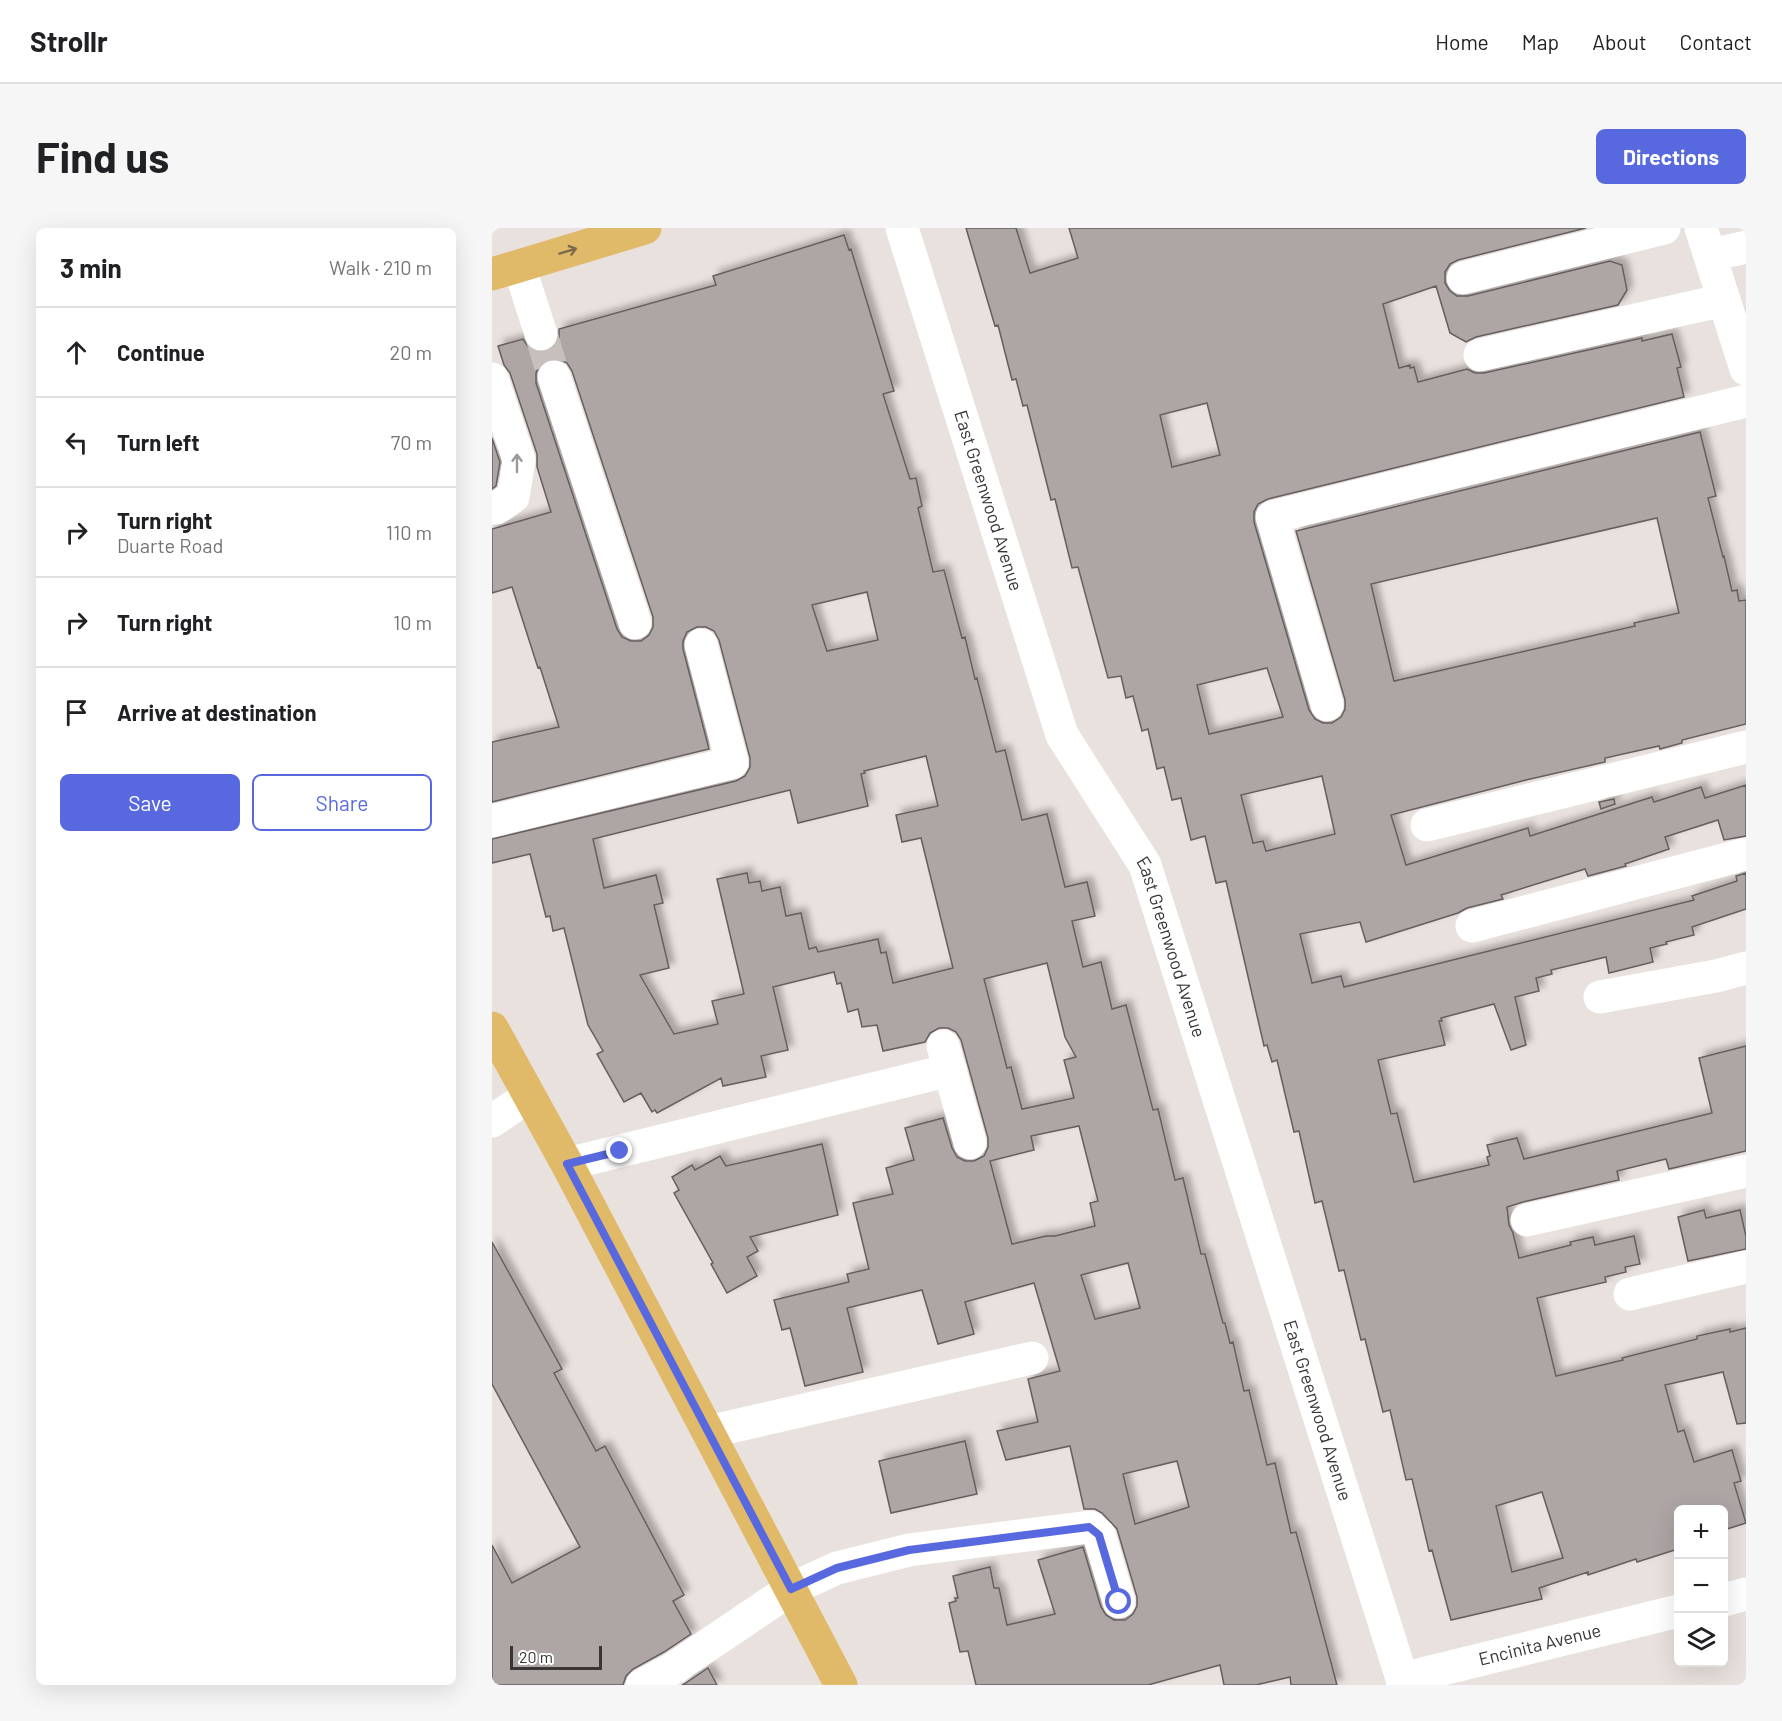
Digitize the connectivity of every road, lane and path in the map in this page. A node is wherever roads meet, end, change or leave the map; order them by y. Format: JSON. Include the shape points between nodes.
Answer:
{"nodes":[{"id":1,"x":645,"y":228,"type":"edge"},
{"id":2,"x":902,"y":228,"type":"edge"},
{"id":3,"x":1664,"y":228,"type":"edge"},
{"id":4,"x":1706,"y":242,"type":"edge"},
{"id":5,"x":1746,"y":247,"type":"edge"},
{"id":6,"x":505,"y":270,"type":"edge"},
{"id":7,"x":1463,"y":278,"type":"dead end"},
{"id":8,"x":1725,"y":300,"type":"junction"},
{"id":9,"x":541,"y":334,"type":"tunnel mouth"},
{"id":10,"x":1480,"y":355,"type":"dead end"},
{"id":11,"x":1746,"y":369,"type":"edge"},
{"id":12,"x":554,"y":376,"type":"tunnel mouth"},
{"id":13,"x":492,"y":379,"type":"edge"},
{"id":14,"x":1746,"y":401,"type":"edge"},
{"id":15,"x":492,"y":508,"type":"edge"},
{"id":16,"x":635,"y":622,"type":"dead end"},
{"id":17,"x":701,"y":645,"type":"dead end"},
{"id":18,"x":1327,"y":705,"type":"dead end"},
{"id":19,"x":1746,"y":747,"type":"edge"},
{"id":20,"x":492,"y":821,"type":"edge"},
{"id":21,"x":1427,"y":825,"type":"dead end"},
{"id":22,"x":1746,"y":854,"type":"edge"},
{"id":23,"x":1472,"y":926,"type":"dead end"},
{"id":24,"x":1746,"y":968,"type":"edge"},
{"id":25,"x":1600,"y":997,"type":"dead end"},
{"id":26,"x":492,"y":1028,"type":"edge"},
{"id":27,"x":530,"y":1096,"type":"junction"},
{"id":28,"x":492,"y":1121,"type":"edge"},
{"id":29,"x":970,"y":1143,"type":"dead end"},
{"id":30,"x":567,"y":1164,"type":"junction"},
{"id":31,"x":1746,"y":1171,"type":"edge"},
{"id":32,"x":1527,"y":1220,"type":"dead end"},
{"id":33,"x":1746,"y":1267,"type":"edge"},
{"id":34,"x":1630,"y":1294,"type":"dead end"},
{"id":35,"x":1032,"y":1358,"type":"dead end"},
{"id":36,"x":708,"y":1432,"type":"junction"},
{"id":37,"x":791,"y":1589,"type":"junction"},
{"id":38,"x":1746,"y":1594,"type":"edge"},
{"id":39,"x":1728,"y":1599,"type":"edge"},
{"id":40,"x":1119,"y":1602,"type":"dead end"},
{"id":41,"x":1674,"y":1612,"type":"edge"},
{"id":42,"x":1403,"y":1682,"type":"edge"},
{"id":43,"x":642,"y":1685,"type":"edge"},
{"id":44,"x":841,"y":1685,"type":"edge"}],
"edges":[{"from":6,"to":1,"type":"main road","one_way":true},
{"from":2,"to":42,"type":"street","name":"East Greenwood Avenue","via":[[1062,735],[1145,865]]},
{"from":3,"to":7,"type":"street"},
{"from":4,"to":5,"type":"street"},
{"from":4,"to":8,"type":"street"},
{"from":6,"to":9,"type":"street"},
{"from":8,"to":10,"type":"street"},
{"from":8,"to":11,"type":"street"},
{"from":12,"to":16,"type":"street"},
{"from":15,"to":13,"type":"street","one_way":true,"via":[[513,497],[519,460]]},
{"from":14,"to":18,"type":"street","via":[[1272,517]]},
{"from":17,"to":20,"type":"street","via":[[732,764]]},
{"from":19,"to":21,"type":"street"},
{"from":22,"to":23,"type":"street"},
{"from":24,"to":25,"type":"street"},
{"from":26,"to":27,"type":"main road"},
{"from":27,"to":28,"type":"street"},
{"from":27,"to":30,"type":"main road"},
{"from":29,"to":30,"type":"street","via":[[946,1058]]},
{"from":30,"to":36,"type":"main road"},
{"from":31,"to":32,"type":"street"},
{"from":33,"to":34,"type":"street"},
{"from":35,"to":36,"type":"street"},
{"from":36,"to":37,"type":"main road"},
{"from":37,"to":40,"type":"street","via":[[837,1568],[909,1550],[1089,1527],[1099,1535]]},
{"from":37,"to":43,"type":"street","via":[[674,1668]]},
{"from":37,"to":44,"type":"main road"},
{"from":38,"to":39,"type":"street"},
{"from":41,"to":42,"type":"street","name":"Encinita Avenue"}]}
